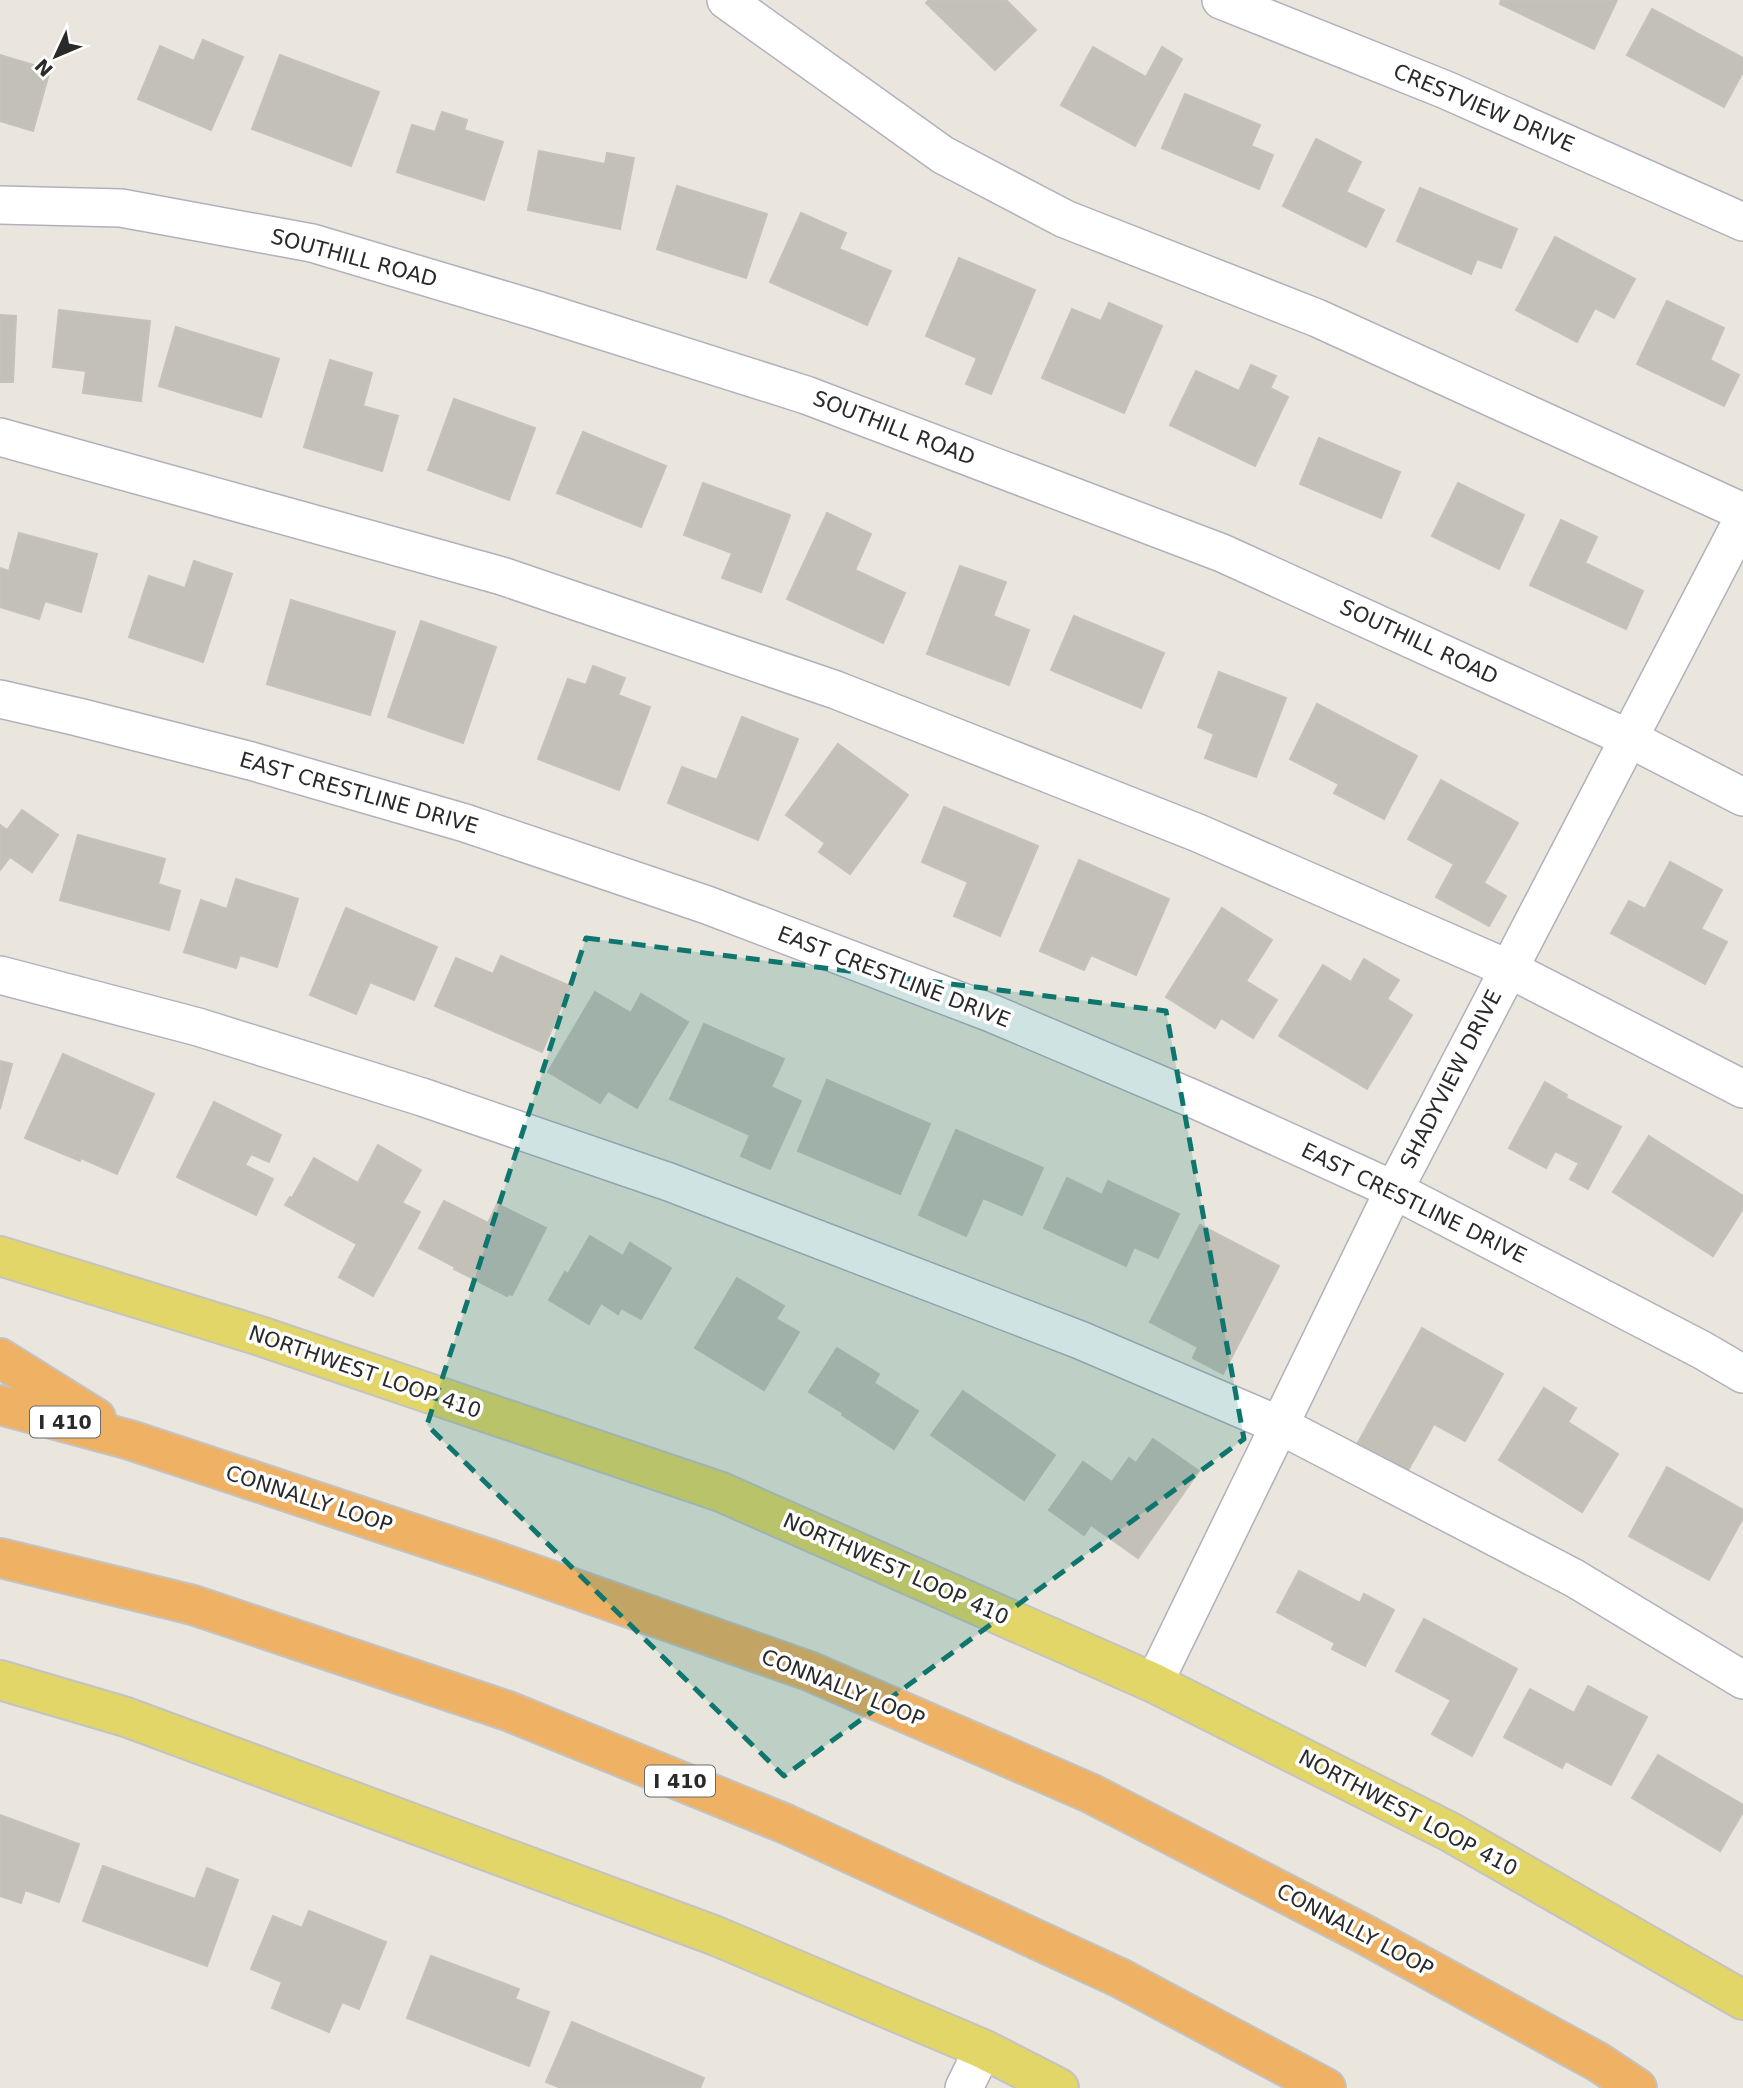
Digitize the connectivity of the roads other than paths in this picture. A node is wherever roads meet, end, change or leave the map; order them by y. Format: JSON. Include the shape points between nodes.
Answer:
{"nodes":[{"id":1,"x":726,"y":0,"type":"edge"},
{"id":2,"x":1221,"y":0,"type":"edge"},
{"id":3,"x":0,"y":205,"type":"edge"},
{"id":4,"x":1743,"y":222,"type":"edge"},
{"id":5,"x":0,"y":437,"type":"edge"},
{"id":6,"x":1743,"y":512,"type":"edge"},
{"id":7,"x":1743,"y":519,"type":"edge"},
{"id":8,"x":0,"y":699,"type":"edge"},
{"id":9,"x":1628,"y":738,"type":"junction"},
{"id":10,"x":1743,"y":797,"type":"edge"},
{"id":11,"x":1509,"y":968,"type":"junction"},
{"id":12,"x":0,"y":975,"type":"edge"},
{"id":13,"x":1743,"y":1089,"type":"edge"},
{"id":14,"x":1394,"y":1189,"type":"junction"},
{"id":15,"x":0,"y":1256,"type":"edge"},
{"id":16,"x":0,"y":1358,"type":"edge"},
{"id":17,"x":1743,"y":1374,"type":"edge"},
{"id":18,"x":0,"y":1405,"type":"edge"},
{"id":19,"x":1279,"y":1425,"type":"junction"},
{"id":20,"x":131,"y":1440,"type":"junction"},
{"id":21,"x":0,"y":1558,"type":"edge"},
{"id":22,"x":0,"y":1680,"type":"edge"},
{"id":23,"x":1743,"y":1680,"type":"edge"},
{"id":24,"x":1154,"y":1683,"type":"junction"},
{"id":25,"x":1743,"y":2000,"type":"edge"},
{"id":26,"x":983,"y":2049,"type":"junction"},
{"id":27,"x":964,"y":2088,"type":"edge"},
{"id":28,"x":1059,"y":2088,"type":"edge"},
{"id":29,"x":1326,"y":2088,"type":"edge"},
{"id":30,"x":1637,"y":2088,"type":"edge"}],
"edges":[{"from":1,"to":6,"type":"street","via":[[943,155],[1065,219],[1317,318]]},
{"from":2,"to":4,"type":"street","name":"CRESTVIEW DRIVE","via":[[1446,90]]},
{"from":3,"to":9,"type":"street","name":"SOUTHILL ROAD","via":[[121,208],[312,243],[806,395],[1223,553]]},
{"from":5,"to":11,"type":"street","via":[[502,576],[824,686],[1198,833]]},
{"from":7,"to":9,"type":"street","name":"SHADYVIEW DRIVE"},
{"from":8,"to":14,"type":"street","name":"EAST CRESTLINE DRIVE","via":[[251,761],[465,823],[707,905],[991,1013]]},
{"from":9,"to":10,"type":"street","name":"SOUTHILL ROAD"},
{"from":9,"to":11,"type":"street","name":"SHADYVIEW DRIVE"},
{"from":11,"to":13,"type":"street"},
{"from":11,"to":14,"type":"street","name":"SHADYVIEW DRIVE"},
{"from":12,"to":19,"type":"street","via":[[198,1027],[422,1097],[668,1182],[1080,1340]]},
{"from":14,"to":17,"type":"street","name":"EAST CRESTLINE DRIVE"},
{"from":14,"to":19,"type":"street","name":"SHADYVIEW DRIVE"},
{"from":15,"to":24,"type":"main road","name":"NORTHWEST LOOP 410","via":[[260,1336],[721,1492]]},
{"from":16,"to":20,"type":"highway"},
{"from":18,"to":20,"type":"highway","name":"CONNALLY LOOP","number":"I 410"},
{"from":19,"to":23,"type":"street","via":[[1574,1578]]},
{"from":19,"to":24,"type":"street","name":"SHADYVIEW DRIVE"},
{"from":20,"to":30,"type":"highway","name":"CONNALLY LOOP","number":"I 410","via":[[810,1671],[1090,1793],[1360,1932],[1598,2062]]},
{"from":21,"to":29,"type":"highway","number":"I 410","via":[[192,1605],[521,1716],[786,1824],[1120,1978]]},
{"from":22,"to":26,"type":"main road","via":[[126,1717],[716,1936]]},
{"from":24,"to":25,"type":"main road","name":"NORTHWEST LOOP 410","via":[[1450,1832]]},
{"from":26,"to":27,"type":"street"},
{"from":26,"to":28,"type":"main road"}]}
